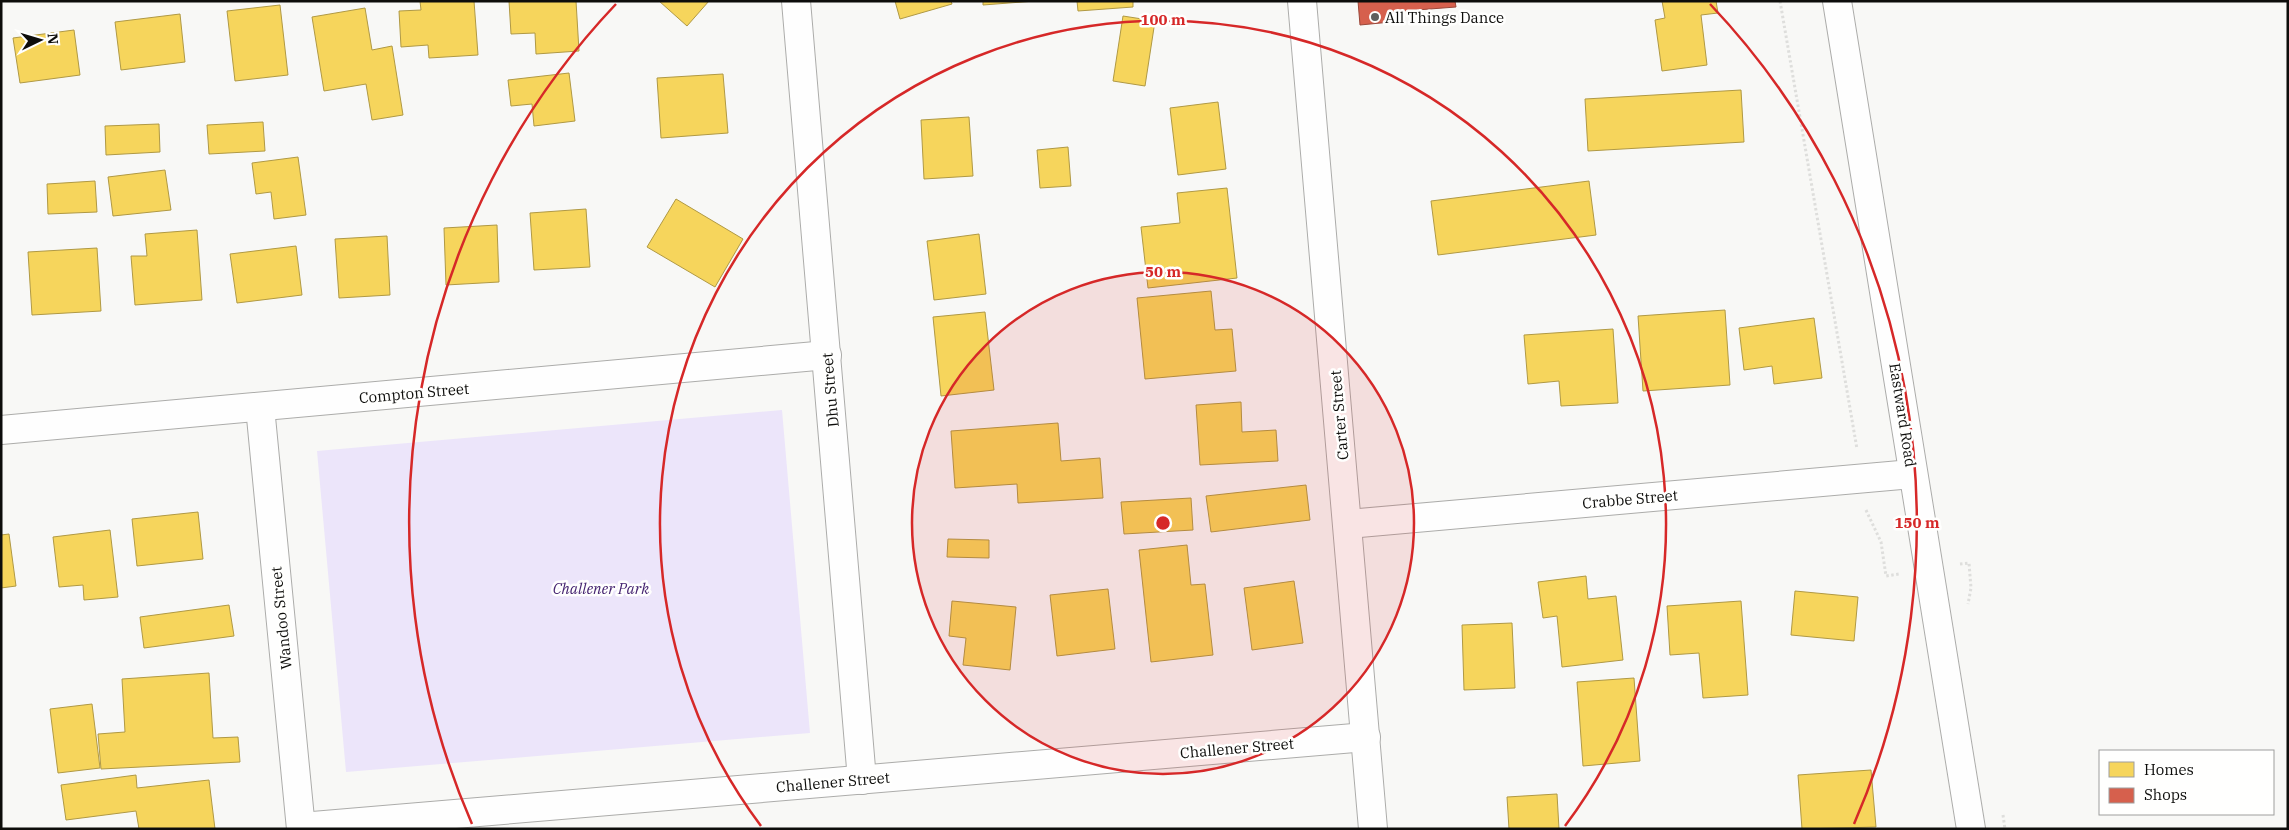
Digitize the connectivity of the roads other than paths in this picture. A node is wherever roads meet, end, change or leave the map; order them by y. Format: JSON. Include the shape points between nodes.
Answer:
{"nodes":[{"id":1,"x":796,"y":1,"type":"edge"},
{"id":2,"x":1302,"y":1,"type":"edge"},
{"id":3,"x":1837,"y":1,"type":"edge"},
{"id":4,"x":827,"y":355,"type":"junction"},
{"id":5,"x":260,"y":407,"type":"junction"},
{"id":6,"x":1,"y":430,"type":"edge"},
{"id":7,"x":1912,"y":474,"type":"junction"},
{"id":8,"x":1348,"y":524,"type":"junction"},
{"id":9,"x":1366,"y":737,"type":"junction"},
{"id":10,"x":862,"y":780,"type":"junction"},
{"id":11,"x":301,"y":828,"type":"edge"},
{"id":12,"x":1373,"y":829,"type":"edge"},
{"id":13,"x":1971,"y":829,"type":"edge"}],
"edges":[{"from":1,"to":4,"type":"street","name":"Dhu Street"},
{"from":2,"to":8,"type":"street","name":"Carter Street"},
{"from":3,"to":7,"type":"street","name":"Eastward Road"},
{"from":4,"to":5,"type":"street","name":"Compton Street"},
{"from":4,"to":10,"type":"street","name":"Dhu Street"},
{"from":5,"to":6,"type":"street","name":"Compton Street"},
{"from":5,"to":11,"type":"street","name":"Wandoo Street"},
{"from":7,"to":8,"type":"street","name":"Crabbe Street"},
{"from":7,"to":13,"type":"street","name":"Eastward Road"},
{"from":8,"to":9,"type":"street","name":"Carter Street"},
{"from":9,"to":10,"type":"street","name":"Challener Street"},
{"from":9,"to":12,"type":"street","name":"Carter Street"},
{"from":10,"to":11,"type":"street","name":"Challener Street"}]}
